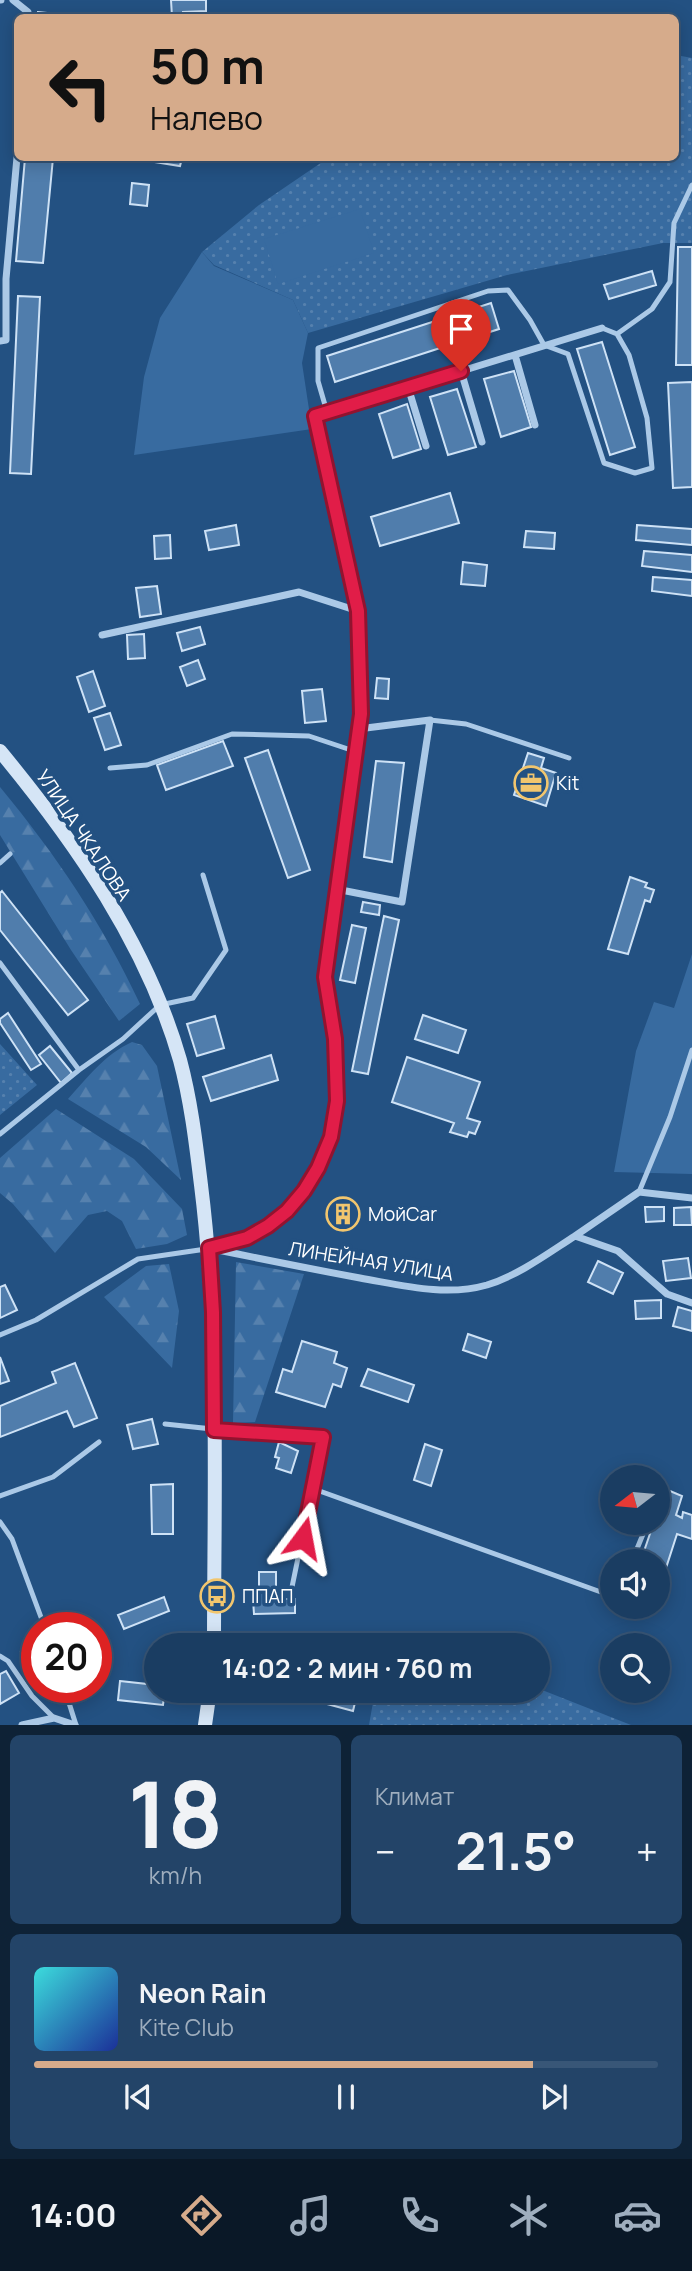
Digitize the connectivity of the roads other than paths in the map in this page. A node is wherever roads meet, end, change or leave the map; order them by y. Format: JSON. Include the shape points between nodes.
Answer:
{"nodes":[{"id":1,"x":13,"y":0,"type":"edge"},
{"id":2,"x":28,"y":14,"type":"edge"},
{"id":3,"x":17,"y":161,"type":"edge"},
{"id":4,"x":692,"y":185,"type":"edge"},
{"id":5,"x":602,"y":328,"type":"joint"},
{"id":6,"x":617,"y":334,"type":"junction"},
{"id":7,"x":0,"y":341,"type":"edge"},
{"id":8,"x":544,"y":345,"type":"junction"},
{"id":9,"x":514,"y":355,"type":"junction"},
{"id":10,"x":461,"y":371,"type":"junction"},
{"id":11,"x":408,"y":387,"type":"junction"},
{"id":12,"x":327,"y":412,"type":"junction"},
{"id":13,"x":535,"y":425,"type":"dead end"},
{"id":14,"x":482,"y":442,"type":"dead end"},
{"id":15,"x":426,"y":446,"type":"dead end"},
{"id":16,"x":358,"y":611,"type":"junction"},
{"id":17,"x":102,"y":635,"type":"dead end"},
{"id":18,"x":430,"y":720,"type":"junction"},
{"id":19,"x":358,"y":729,"type":"junction"},
{"id":20,"x":0,"y":751,"type":"edge"},
{"id":21,"x":354,"y":751,"type":"junction"},
{"id":22,"x":569,"y":758,"type":"dead end"},
{"id":23,"x":110,"y":768,"type":"dead end"},
{"id":24,"x":10,"y":854,"type":"dead end"},
{"id":25,"x":0,"y":863,"type":"edge"},
{"id":26,"x":202,"y":875,"type":"dead end"},
{"id":27,"x":336,"y":889,"type":"junction"},
{"id":28,"x":0,"y":963,"type":"edge"},
{"id":29,"x":160,"y":1005,"type":"junction"},
{"id":30,"x":692,"y":1050,"type":"edge"},
{"id":31,"x":79,"y":1070,"type":"junction"},
{"id":32,"x":0,"y":1134,"type":"edge"},
{"id":33,"x":639,"y":1192,"type":"junction"},
{"id":34,"x":692,"y":1198,"type":"edge"},
{"id":35,"x":575,"y":1236,"type":"junction"},
{"id":36,"x":209,"y":1248,"type":"junction"},
{"id":37,"x":692,"y":1303,"type":"edge"},
{"id":38,"x":0,"y":1335,"type":"edge"},
{"id":39,"x":165,"y":1424,"type":"dead end"},
{"id":40,"x":214,"y":1430,"type":"junction"},
{"id":41,"x":99,"y":1442,"type":"dead end"},
{"id":42,"x":314,"y":1489,"type":"junction"},
{"id":43,"x":0,"y":1496,"type":"edge"},
{"id":44,"x":0,"y":1522,"type":"edge"},
{"id":45,"x":292,"y":1587,"type":"dead end"},
{"id":46,"x":600,"y":1592,"type":"edge"},
{"id":47,"x":39,"y":1612,"type":"edge"},
{"id":48,"x":214,"y":1633,"type":"edge"},
{"id":49,"x":0,"y":1656,"type":"edge"},
{"id":50,"x":69,"y":1703,"type":"edge"},
{"id":51,"x":210,"y":1703,"type":"edge"},
{"id":52,"x":54,"y":1718,"type":"junction"},
{"id":53,"x":209,"y":1724,"type":"edge"},
{"id":54,"x":22,"y":1725,"type":"edge"},
{"id":55,"x":76,"y":1725,"type":"edge"}],
"edges":[{"from":1,"to":2,"type":"street"},
{"from":3,"to":7,"type":"street","via":[[6,279],[6,340]]},
{"from":4,"to":6,"type":"lane","via":[[674,223],[670,282],[652,309]]},
{"from":5,"to":6,"type":"lane"},
{"from":5,"to":8,"type":"street"},
{"from":6,"to":8,"type":"lane","via":[[629,355],[647,418],[652,468],[635,473],[604,463],[568,354]]},
{"from":8,"to":9,"type":"street"},
{"from":8,"to":12,"type":"lane","via":[[508,290],[488,291],[318,348],[318,381]]},
{"from":9,"to":10,"type":"street"},
{"from":9,"to":13,"type":"street"},
{"from":10,"to":11,"type":"street"},
{"from":10,"to":14,"type":"street"},
{"from":11,"to":12,"type":"street"},
{"from":11,"to":15,"type":"street"},
{"from":12,"to":16,"type":"street","name":"ЛИНЕЙНАЯ УЛИЦА","via":[[315,416]]},
{"from":16,"to":17,"type":"street","via":[[299,592]]},
{"from":16,"to":19,"type":"street","name":"ЛИНЕЙНАЯ УЛИЦА"},
{"from":18,"to":19,"type":"street"},
{"from":18,"to":22,"type":"lane","via":[[466,724]]},
{"from":18,"to":27,"type":"street","via":[[402,902]]},
{"from":19,"to":21,"type":"street","name":"ЛИНЕЙНАЯ УЛИЦА"},
{"from":20,"to":29,"type":"main road","name":"УЛИЦА ЧКАЛОВА","via":[[95,878],[144,966]]},
{"from":21,"to":23,"type":"lane","via":[[309,736],[232,734],[147,765]]},
{"from":21,"to":27,"type":"street","name":"ЛИНЕЙНАЯ УЛИЦА"},
{"from":24,"to":25,"type":"lane"},
{"from":26,"to":29,"type":"lane","via":[[226,950],[192,998]]},
{"from":27,"to":36,"type":"street","name":"ЛИНЕЙНАЯ УЛИЦА","via":[[325,977],[335,1039],[337,1101],[331,1137],[318,1168],[287,1211],[247,1238]]},
{"from":28,"to":31,"type":"lane"},
{"from":29,"to":31,"type":"lane"},
{"from":29,"to":36,"type":"main road","name":"УЛИЦА ЧКАЛОВА","via":[[180,1060],[194,1129]]},
{"from":30,"to":33,"type":"lane"},
{"from":31,"to":32,"type":"lane"},
{"from":33,"to":34,"type":"street"},
{"from":33,"to":35,"type":"street","name":"ЛИНЕЙНАЯ УЛИЦА"},
{"from":35,"to":36,"type":"street","name":"ЛИНЕЙНАЯ УЛИЦА","via":[[511,1276],[463,1290],[394,1284]]},
{"from":35,"to":37,"type":"street","via":[[618,1251],[667,1294]]},
{"from":36,"to":38,"type":"lane","via":[[138,1259],[36,1320]]},
{"from":36,"to":40,"type":"main road","name":"УЛИЦА ЧКАЛОВА"},
{"from":39,"to":40,"type":"lane"},
{"from":40,"to":42,"type":"lane","via":[[323,1437]]},
{"from":40,"to":48,"type":"main road","name":"УЛИЦА ЧКАЛОВА"},
{"from":41,"to":43,"type":"lane","via":[[53,1477]]},
{"from":42,"to":45,"type":"lane"},
{"from":42,"to":46,"type":"lane"},
{"from":44,"to":47,"type":"lane","via":[[12,1539]]},
{"from":49,"to":52,"type":"lane"},
{"from":50,"to":55,"type":"lane"},
{"from":51,"to":53,"type":"main road"},
{"from":52,"to":54,"type":"street"},
{"from":52,"to":55,"type":"street"}]}
